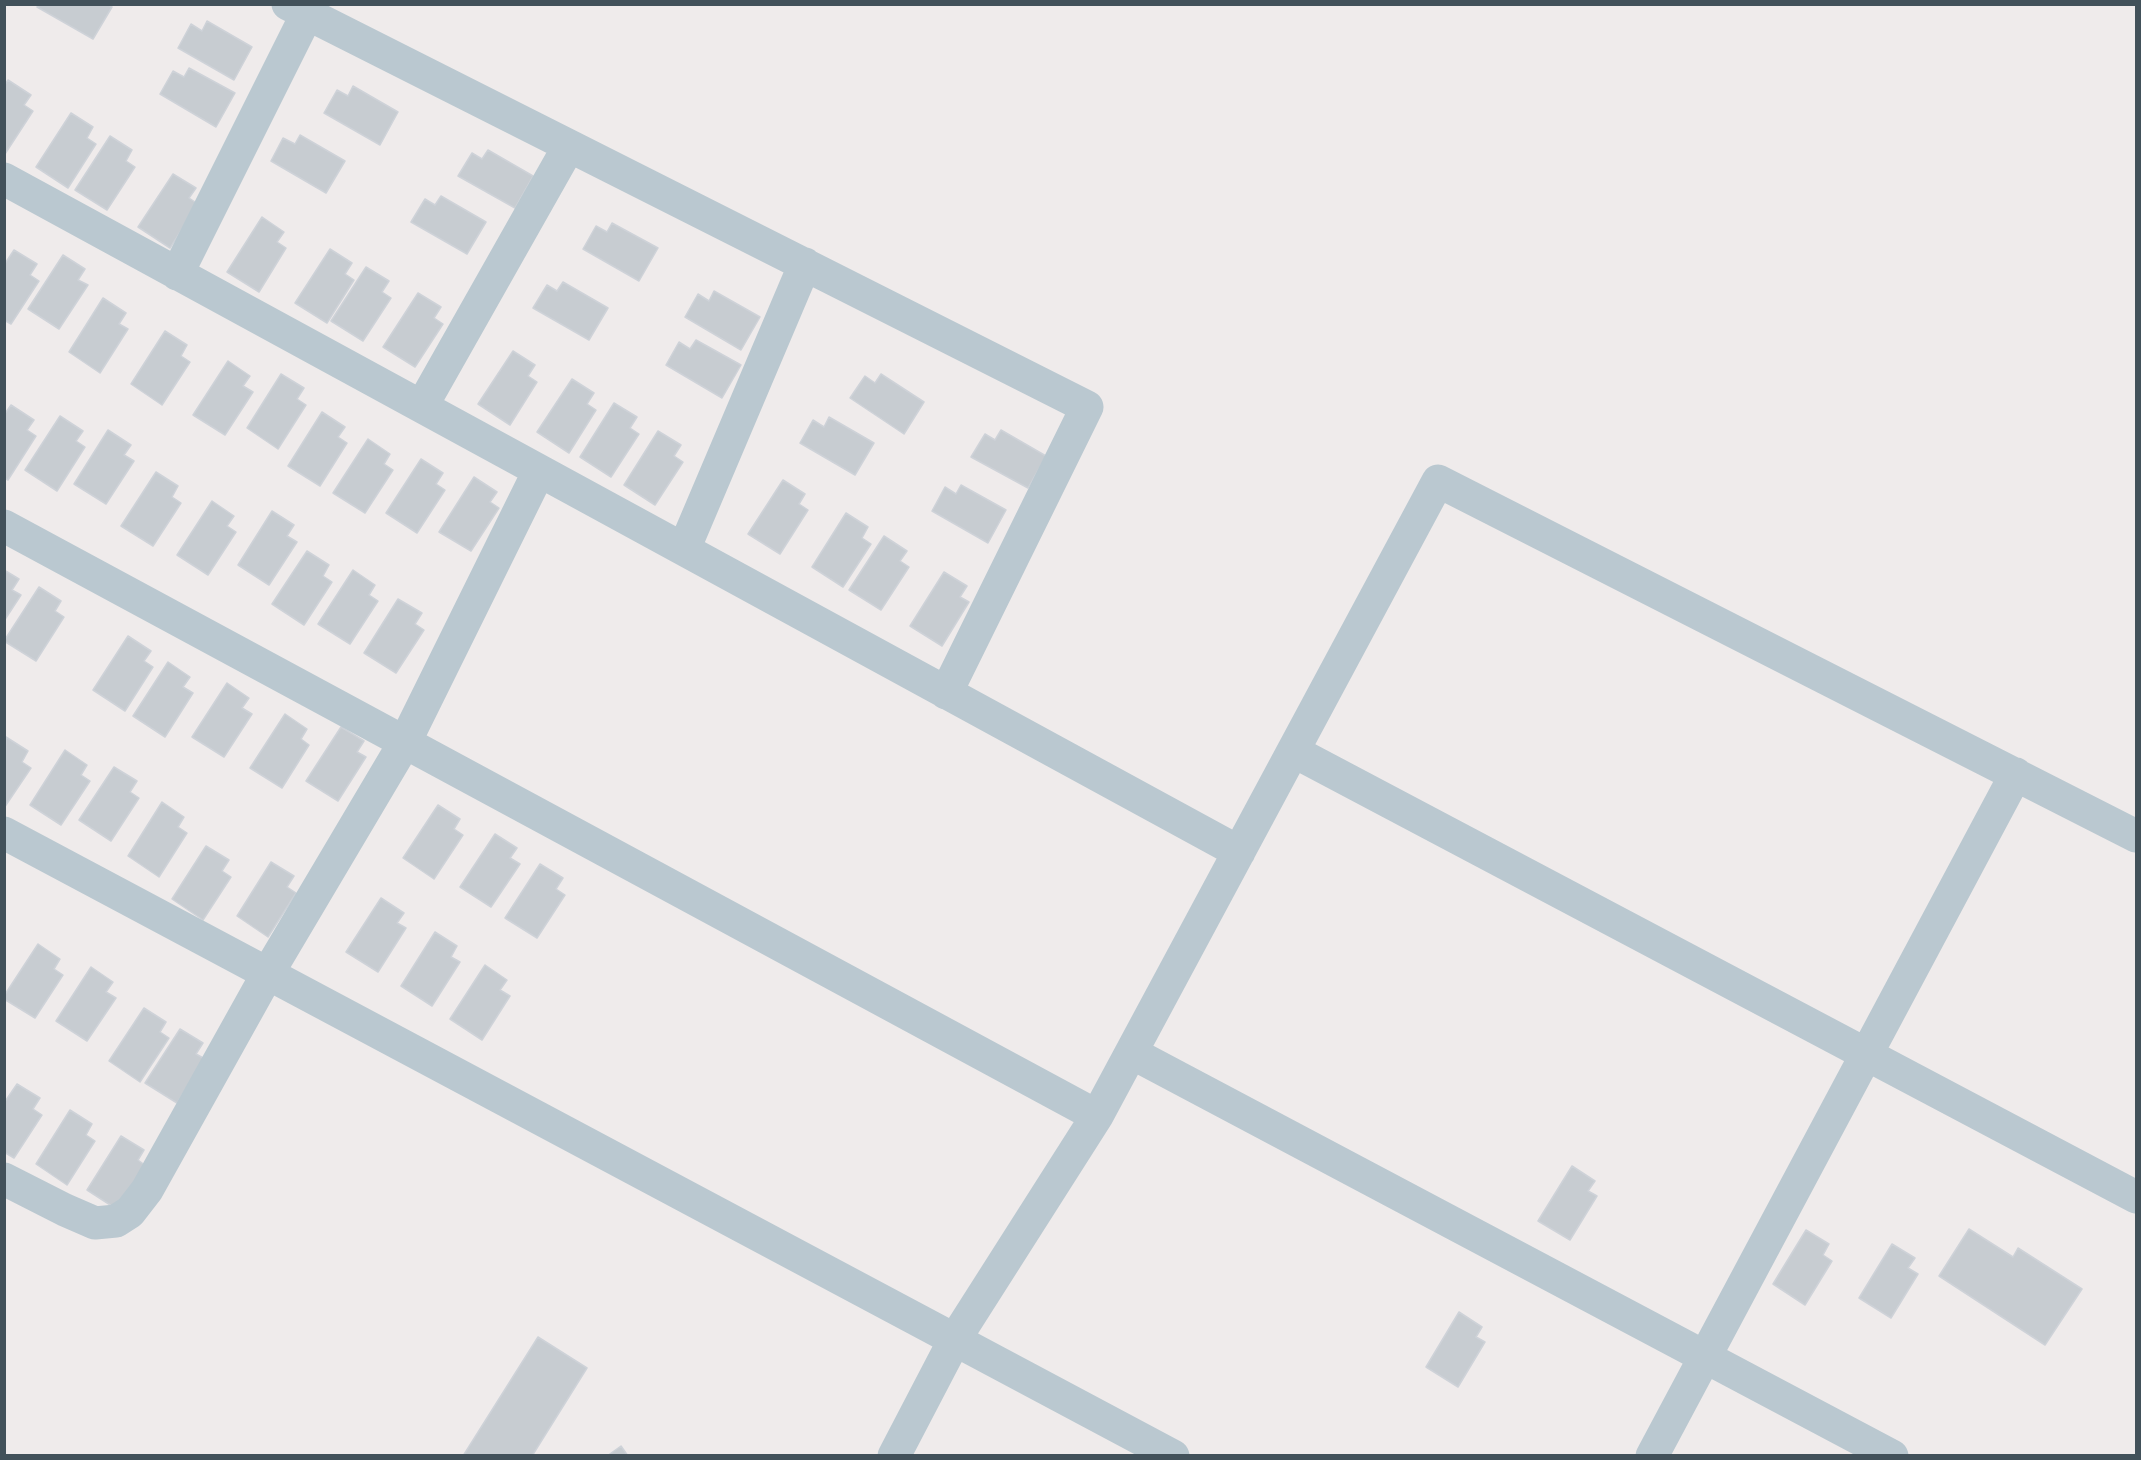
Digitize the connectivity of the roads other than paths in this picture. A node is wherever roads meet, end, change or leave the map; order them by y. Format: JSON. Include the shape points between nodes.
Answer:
{"nodes":[{"id":1,"x":298,"y":9,"type":"edge"},
{"id":2,"x":569,"y":146,"type":"junction"},
{"id":3,"x":4,"y":179,"type":"edge"},
{"id":4,"x":805,"y":264,"type":"junction"},
{"id":5,"x":177,"y":274,"type":"junction"},
{"id":6,"x":422,"y":406,"type":"junction"},
{"id":7,"x":539,"y":471,"type":"junction"},
{"id":8,"x":4,"y":526,"type":"edge"},
{"id":9,"x":684,"y":549,"type":"junction"},
{"id":10,"x":945,"y":693,"type":"junction"},
{"id":11,"x":405,"y":742,"type":"junction"},
{"id":12,"x":1293,"y":751,"type":"junction"},
{"id":13,"x":2016,"y":774,"type":"junction"},
{"id":14,"x":4,"y":833,"type":"edge"},
{"id":15,"x":2136,"y":836,"type":"edge"},
{"id":16,"x":1239,"y":852,"type":"junction"},
{"id":17,"x":268,"y":973,"type":"junction"},
{"id":18,"x":1132,"y":1053,"type":"junction"},
{"id":19,"x":1866,"y":1054,"type":"junction"},
{"id":20,"x":1097,"y":1116,"type":"junction"},
{"id":21,"x":4,"y":1179,"type":"edge"},
{"id":22,"x":2136,"y":1197,"type":"edge"},
{"id":23,"x":955,"y":1339,"type":"junction"},
{"id":24,"x":1705,"y":1356,"type":"junction"},
{"id":25,"x":894,"y":1455,"type":"edge"},
{"id":26,"x":1173,"y":1455,"type":"edge"},
{"id":27,"x":1652,"y":1455,"type":"edge"},
{"id":28,"x":1892,"y":1455,"type":"edge"}],
"edges":[{"from":1,"to":2,"type":"street"},
{"from":1,"to":5,"type":"street"},
{"from":2,"to":4,"type":"street"},
{"from":2,"to":6,"type":"street"},
{"from":3,"to":5,"type":"street"},
{"from":4,"to":9,"type":"street"},
{"from":4,"to":10,"type":"street","via":[[1087,407]]},
{"from":5,"to":6,"type":"street"},
{"from":6,"to":7,"type":"street"},
{"from":7,"to":9,"type":"street"},
{"from":7,"to":11,"type":"street"},
{"from":8,"to":11,"type":"street"},
{"from":9,"to":10,"type":"street"},
{"from":10,"to":16,"type":"street"},
{"from":11,"to":17,"type":"street"},
{"from":11,"to":20,"type":"street"},
{"from":12,"to":13,"type":"street","via":[[1438,481]]},
{"from":12,"to":16,"type":"street"},
{"from":12,"to":19,"type":"street"},
{"from":13,"to":15,"type":"street"},
{"from":13,"to":19,"type":"street"},
{"from":14,"to":17,"type":"street"},
{"from":16,"to":18,"type":"street"},
{"from":17,"to":21,"type":"street","via":[[147,1190],[130,1212],[116,1221],[95,1223]]},
{"from":17,"to":23,"type":"street"},
{"from":18,"to":20,"type":"street"},
{"from":18,"to":24,"type":"street"},
{"from":19,"to":22,"type":"street"},
{"from":19,"to":24,"type":"street"},
{"from":20,"to":23,"type":"street"},
{"from":23,"to":25,"type":"street"},
{"from":23,"to":26,"type":"street"},
{"from":24,"to":27,"type":"street"},
{"from":24,"to":28,"type":"street"}]}
